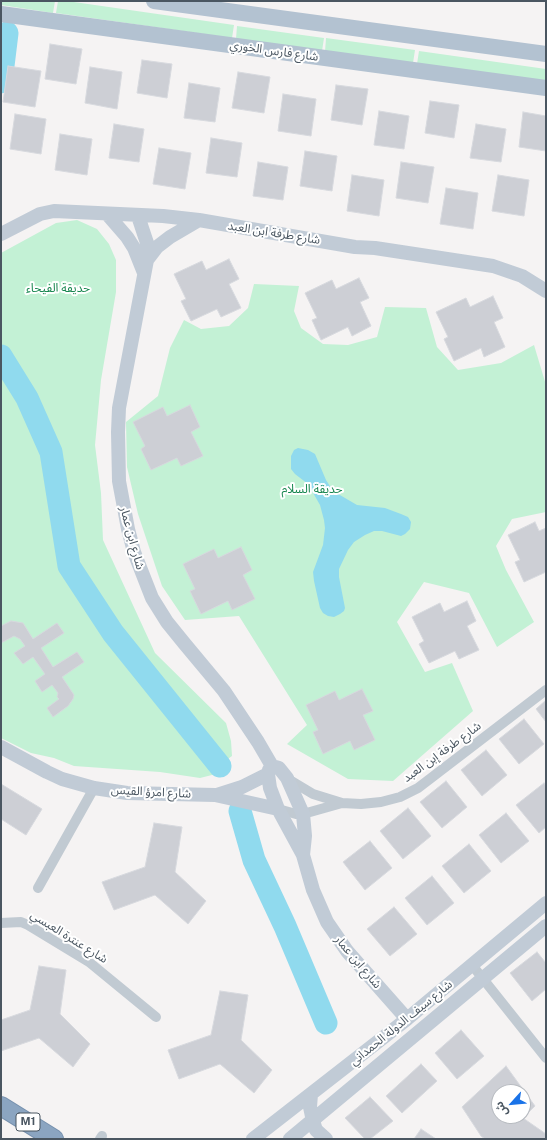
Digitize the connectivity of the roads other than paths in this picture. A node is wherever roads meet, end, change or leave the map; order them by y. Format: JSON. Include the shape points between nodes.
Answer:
{"nodes":[{"id":1,"x":154,"y":1,"type":"edge"},
{"id":2,"x":1,"y":14,"type":"edge"},
{"id":3,"x":546,"y":54,"type":"edge"},
{"id":4,"x":546,"y":88,"type":"edge"},
{"id":5,"x":107,"y":214,"type":"junction"},
{"id":6,"x":138,"y":216,"type":"junction"},
{"id":7,"x":200,"y":220,"type":"junction"},
{"id":8,"x":1,"y":234,"type":"edge"},
{"id":9,"x":145,"y":266,"type":"junction"},
{"id":10,"x":546,"y":291,"type":"edge"},
{"id":11,"x":546,"y":690,"type":"edge"},
{"id":12,"x":1,"y":747,"type":"edge"},
{"id":13,"x":270,"y":770,"type":"junction"},
{"id":14,"x":287,"y":778,"type":"junction"},
{"id":15,"x":94,"y":788,"type":"junction"},
{"id":16,"x":215,"y":795,"type":"junction"},
{"id":17,"x":342,"y":803,"type":"junction"},
{"id":18,"x":278,"y":810,"type":"junction"},
{"id":19,"x":303,"y":814,"type":"junction"},
{"id":20,"x":303,"y":855,"type":"junction"},
{"id":21,"x":38,"y":888,"type":"dead end"},
{"id":22,"x":546,"y":903,"type":"edge"},
{"id":23,"x":1,"y":923,"type":"edge"},
{"id":24,"x":546,"y":926,"type":"edge"},
{"id":25,"x":472,"y":965,"type":"junction"},
{"id":26,"x":483,"y":979,"type":"junction"},
{"id":27,"x":156,"y":1017,"type":"dead end"},
{"id":28,"x":406,"y":1019,"type":"junction"},
{"id":29,"x":546,"y":1058,"type":"edge"},
{"id":30,"x":311,"y":1094,"type":"junction"},
{"id":31,"x":1,"y":1106,"type":"edge"},
{"id":32,"x":313,"y":1122,"type":"junction"},
{"id":33,"x":54,"y":1139,"type":"edge"},
{"id":34,"x":253,"y":1139,"type":"edge"},
{"id":35,"x":290,"y":1139,"type":"edge"},
{"id":36,"x":326,"y":1139,"type":"edge"}],
"edges":[{"from":1,"to":3,"type":"main road"},
{"from":2,"to":4,"type":"main road","name":"شارع فارس الخوري"},
{"from":5,"to":6,"type":"street","name":"شارع طرفة ابن العبد"},
{"from":5,"to":8,"type":"street","name":"شارع طرفة ابن العبد","via":[[54,211],[40,214]]},
{"from":5,"to":9,"type":"street","via":[[127,237]]},
{"from":6,"to":7,"type":"street","name":"شارع طرفة ابن العبد"},
{"from":6,"to":9,"type":"street","name":"شارع ابن عمار","via":[[146,243]]},
{"from":7,"to":9,"type":"street","via":[[157,247]]},
{"from":7,"to":10,"type":"street","name":"شارع طرفة ابن العبد","via":[[355,247],[493,266],[522,276]]},
{"from":9,"to":13,"type":"street","name":"شارع ابن عمار","via":[[119,408],[119,481],[128,529],[152,598],[246,722]]},
{"from":11,"to":17,"type":"street","name":"شارع طرفة إبن العبد","via":[[418,788],[400,797],[381,802]]},
{"from":12,"to":15,"type":"street","name":"شارع امرؤ القيس","via":[[62,779]]},
{"from":13,"to":14,"type":"street","name":"شارع ابن عمار","via":[[279,768]]},
{"from":13,"to":16,"type":"street","via":[[242,787]]},
{"from":13,"to":18,"type":"street","name":"شارع ابن عمار","via":[[270,788]]},
{"from":14,"to":17,"type":"street","name":"شارع طرفة إبن العبد","via":[[313,794]]},
{"from":14,"to":19,"type":"street","name":"شارع ابن عمار"},
{"from":15,"to":16,"type":"street","name":"شارع امرؤ القيس","via":[[127,793]]},
{"from":15,"to":21,"type":"street"},
{"from":16,"to":18,"type":"street"},
{"from":17,"to":19,"type":"street","name":"شارع طرفة إبن العبد"},
{"from":18,"to":19,"type":"street","name":"شارع طرفة إبن العبد"},
{"from":18,"to":20,"type":"street","name":"شارع ابن عمار"},
{"from":19,"to":20,"type":"street","name":"شارع ابن عمار"},
{"from":20,"to":28,"type":"street","name":"شارع ابن عمار","via":[[312,890],[336,937]]},
{"from":22,"to":25,"type":"street","name":"شارع سيف الدولة الحمداني"},
{"from":23,"to":27,"type":"street","name":"شارع عنترة العبسي","via":[[21,922],[28,925],[89,962]]},
{"from":24,"to":26,"type":"street","name":"شارع سيف الدولة الحمداني"},
{"from":25,"to":26,"type":"street"},
{"from":25,"to":28,"type":"street","name":"شارع سيف الدولة الحمداني"},
{"from":26,"to":29,"type":"street"},
{"from":26,"to":32,"type":"street","name":"شارع سيف الدولة الحمداني"},
{"from":28,"to":30,"type":"street","name":"شارع سيف الدولة الحمداني"},
{"from":30,"to":32,"type":"street"},
{"from":30,"to":34,"type":"street","name":"شارع سيف الدولة الحمداني"},
{"from":31,"to":33,"type":"highway","number":"M1"},
{"from":32,"to":35,"type":"street","name":"شارع سيف الدولة الحمداني"},
{"from":32,"to":36,"type":"street","via":[[316,1130]]}]}
